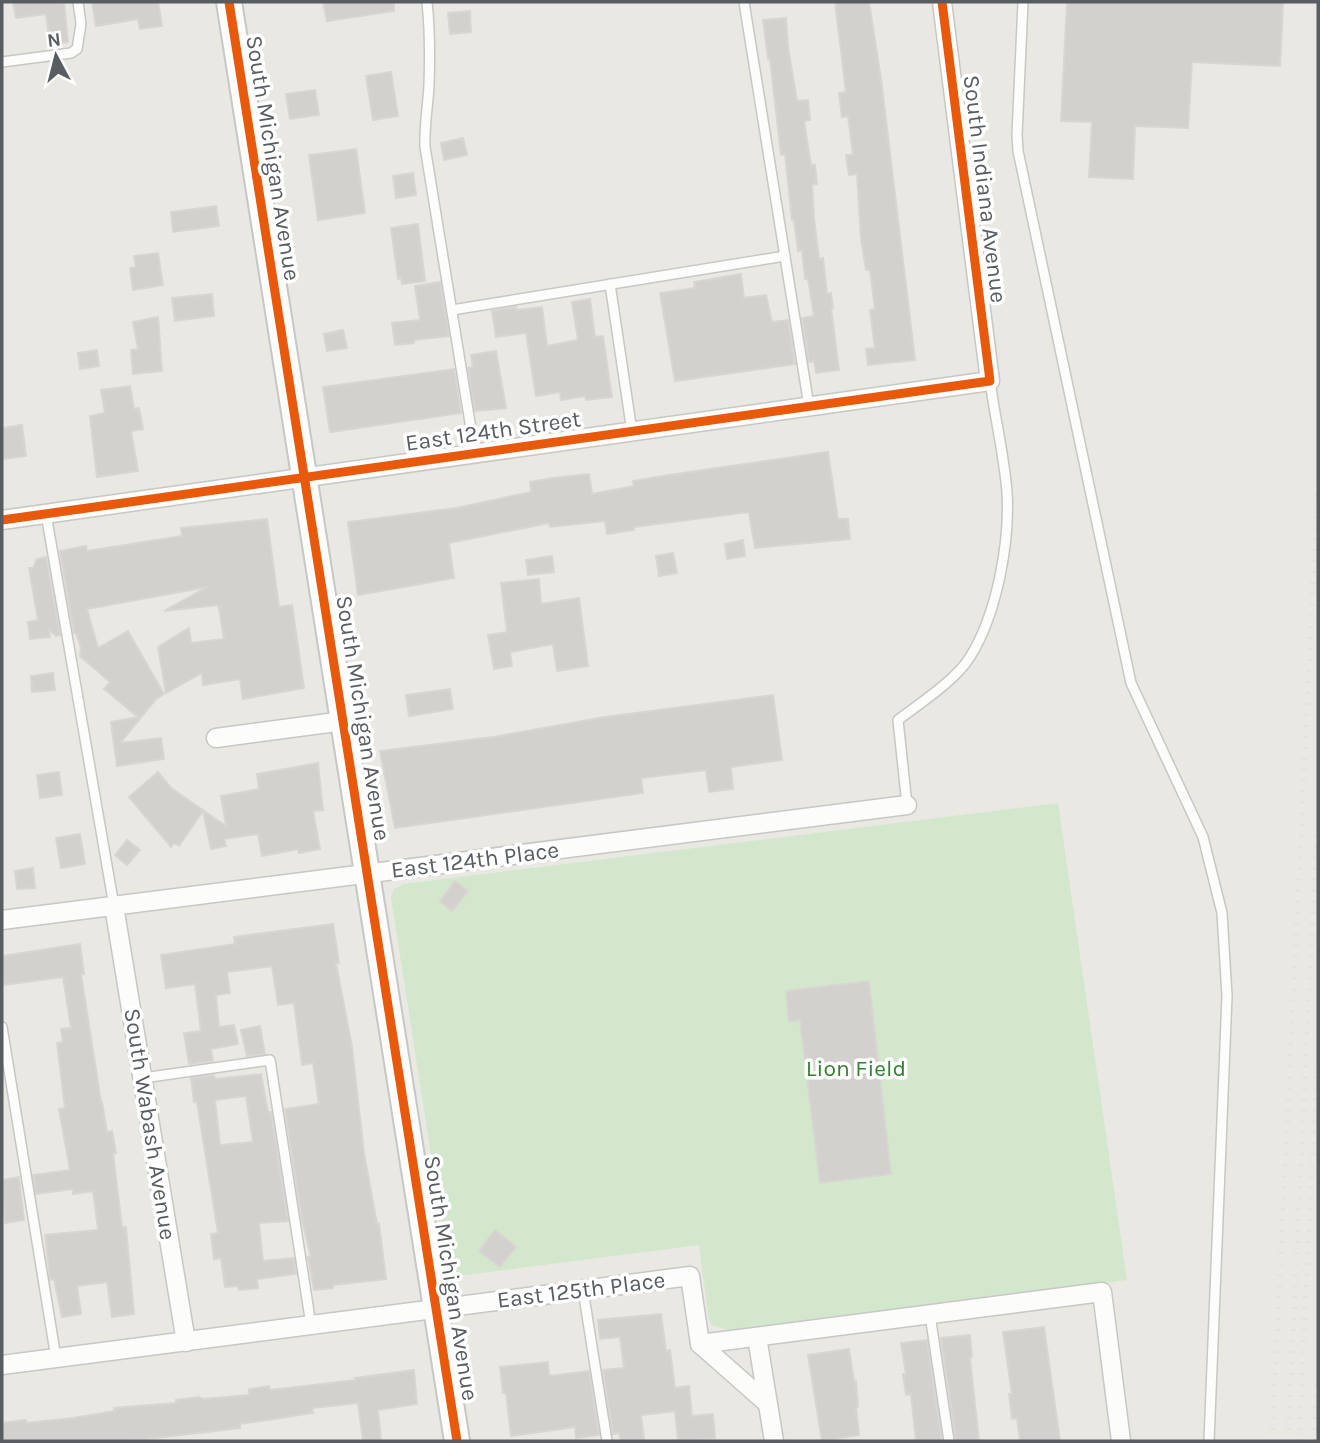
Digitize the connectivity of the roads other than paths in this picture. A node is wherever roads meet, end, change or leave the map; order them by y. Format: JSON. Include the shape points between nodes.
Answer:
{"nodes":[{"id":1,"x":78,"y":2,"type":"edge"},
{"id":2,"x":229,"y":2,"type":"edge"},
{"id":3,"x":427,"y":2,"type":"edge"},
{"id":4,"x":744,"y":2,"type":"edge"},
{"id":5,"x":942,"y":2,"type":"edge"},
{"id":6,"x":1023,"y":2,"type":"edge"},
{"id":7,"x":2,"y":62,"type":"edge"},
{"id":8,"x":785,"y":256,"type":"junction"},
{"id":9,"x":610,"y":284,"type":"junction"},
{"id":10,"x":452,"y":310,"type":"junction"},
{"id":11,"x":990,"y":381,"type":"junction"},
{"id":12,"x":809,"y":407,"type":"junction"},
{"id":13,"x":632,"y":432,"type":"junction"},
{"id":14,"x":475,"y":453,"type":"junction"},
{"id":15,"x":305,"y":477,"type":"junction"},
{"id":16,"x":46,"y":514,"type":"junction"},
{"id":17,"x":2,"y":520,"type":"edge"},
{"id":18,"x":344,"y":721,"type":"junction"},
{"id":19,"x":216,"y":738,"type":"dead end"},
{"id":20,"x":907,"y":805,"type":"joint"},
{"id":21,"x":368,"y":873,"type":"junction"},
{"id":22,"x":114,"y":906,"type":"junction"},
{"id":23,"x":2,"y":920,"type":"edge"},
{"id":24,"x":2,"y":1027,"type":"edge"},
{"id":25,"x":143,"y":1078,"type":"junction"},
{"id":26,"x":583,"y":1290,"type":"junction"},
{"id":27,"x":437,"y":1308,"type":"junction"},
{"id":28,"x":930,"y":1315,"type":"junction"},
{"id":29,"x":311,"y":1325,"type":"junction"},
{"id":30,"x":758,"y":1337,"type":"junction"},
{"id":31,"x":186,"y":1342,"type":"junction"},
{"id":32,"x":701,"y":1344,"type":"junction"},
{"id":33,"x":56,"y":1358,"type":"junction"},
{"id":34,"x":2,"y":1365,"type":"edge"},
{"id":35,"x":768,"y":1404,"type":"junction"},
{"id":36,"x":457,"y":1441,"type":"edge"},
{"id":37,"x":607,"y":1441,"type":"edge"},
{"id":38,"x":774,"y":1441,"type":"edge"},
{"id":39,"x":949,"y":1441,"type":"edge"},
{"id":40,"x":1121,"y":1441,"type":"edge"},
{"id":41,"x":1209,"y":1441,"type":"edge"}],
"edges":[{"from":1,"to":7,"type":"lane","via":[[77,49]]},
{"from":2,"to":15,"type":"main road","name":"South Michigan Avenue"},
{"from":3,"to":10,"type":"lane","via":[[430,51],[425,146]]},
{"from":4,"to":8,"type":"lane"},
{"from":5,"to":11,"type":"street","name":"South Indiana Avenue"},
{"from":6,"to":41,"type":"lane","via":[[1018,151],[1131,684],[1203,837],[1222,913],[1227,996]]},
{"from":8,"to":9,"type":"lane"},
{"from":8,"to":12,"type":"lane"},
{"from":9,"to":10,"type":"lane"},
{"from":9,"to":13,"type":"lane"},
{"from":10,"to":14,"type":"lane"},
{"from":11,"to":12,"type":"street","name":"East 124th Street"},
{"from":11,"to":20,"type":"lane","via":[[1007,493],[1003,560],[986,624],[969,659],[898,720]]},
{"from":12,"to":13,"type":"street","name":"East 124th Street"},
{"from":13,"to":14,"type":"street","name":"East 124th Street"},
{"from":14,"to":15,"type":"street","name":"East 124th Street"},
{"from":15,"to":16,"type":"street","name":"East 124th Street"},
{"from":15,"to":18,"type":"main road","name":"South Michigan Avenue"},
{"from":16,"to":17,"type":"street","name":"East 124th Street"},
{"from":16,"to":22,"type":"lane"},
{"from":18,"to":19,"type":"street","name":"South Michigan Avenue"},
{"from":18,"to":21,"type":"main road","name":"South Michigan Avenue"},
{"from":20,"to":21,"type":"street","name":"East 124th Place"},
{"from":21,"to":22,"type":"street","name":"East 124th Place"},
{"from":21,"to":27,"type":"main road","name":"South Michigan Avenue"},
{"from":22,"to":23,"type":"street","name":"East 124th Place"},
{"from":22,"to":25,"type":"street","name":"South Wabash Avenue"},
{"from":24,"to":33,"type":"lane"},
{"from":25,"to":29,"type":"lane","via":[[270,1060]]},
{"from":25,"to":31,"type":"street","name":"South Wabash Avenue"},
{"from":26,"to":27,"type":"street","name":"East 125th Place"},
{"from":26,"to":32,"type":"street","name":"East 125th Place","via":[[690,1276]]},
{"from":26,"to":37,"type":"lane"},
{"from":27,"to":29,"type":"street","name":"East 125th Place"},
{"from":27,"to":36,"type":"main road","name":"South Michigan Avenue"},
{"from":28,"to":30,"type":"street"},
{"from":28,"to":39,"type":"lane"},
{"from":28,"to":40,"type":"street","via":[[1102,1292]]},
{"from":29,"to":31,"type":"street","name":"East 125th Place"},
{"from":30,"to":32,"type":"street"},
{"from":30,"to":35,"type":"street"},
{"from":31,"to":33,"type":"street","name":"East 125th Place"},
{"from":32,"to":35,"type":"street"},
{"from":33,"to":34,"type":"street","name":"East 125th Place"},
{"from":35,"to":38,"type":"street"}]}
